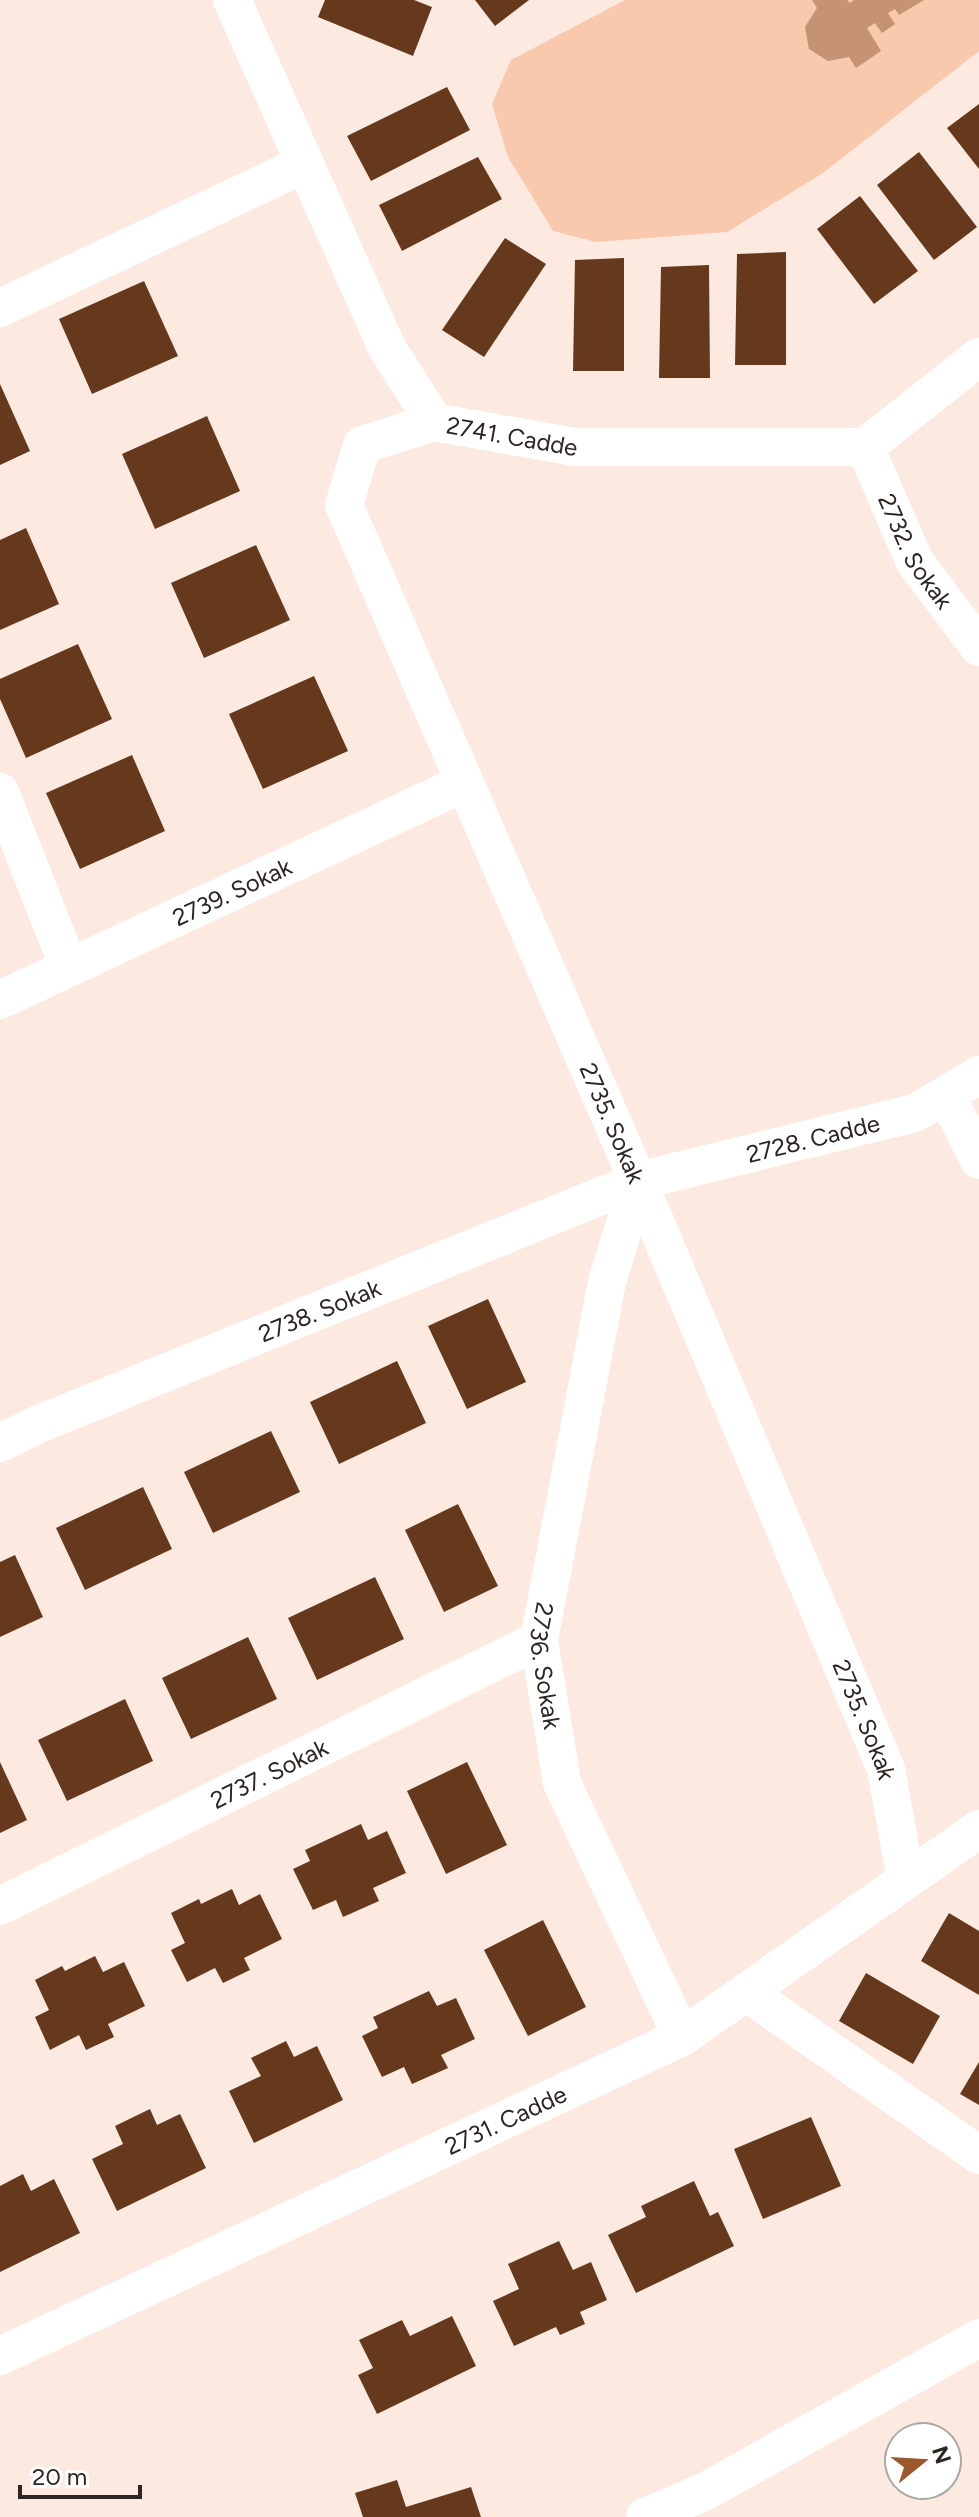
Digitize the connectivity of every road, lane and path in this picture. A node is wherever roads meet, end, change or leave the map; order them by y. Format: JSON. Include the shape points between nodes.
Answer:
{"nodes":[{"id":1,"x":232,"y":0,"type":"edge"},
{"id":2,"x":304,"y":164,"type":"junction"},
{"id":3,"x":0,"y":308,"type":"edge"},
{"id":4,"x":979,"y":357,"type":"edge"},
{"id":5,"x":434,"y":422,"type":"junction"},
{"id":6,"x":865,"y":447,"type":"junction"},
{"id":7,"x":979,"y":647,"type":"edge"},
{"id":8,"x":464,"y":783,"type":"junction"},
{"id":9,"x":0,"y":792,"type":"edge"},
{"id":10,"x":69,"y":968,"type":"junction"},
{"id":11,"x":0,"y":1000,"type":"edge"},
{"id":12,"x":979,"y":1075,"type":"edge"},
{"id":13,"x":946,"y":1095,"type":"junction"},
{"id":14,"x":979,"y":1160,"type":"edge"},
{"id":15,"x":638,"y":1181,"type":"junction"},
{"id":16,"x":0,"y":1443,"type":"edge"},
{"id":17,"x":539,"y":1640,"type":"junction"},
{"id":18,"x":979,"y":1829,"type":"edge"},
{"id":19,"x":906,"y":1880,"type":"junction"},
{"id":20,"x":0,"y":1906,"type":"edge"},
{"id":21,"x":746,"y":1992,"type":"junction"},
{"id":22,"x":682,"y":2037,"type":"junction"},
{"id":23,"x":979,"y":2155,"type":"edge"},
{"id":24,"x":979,"y":2338,"type":"edge"},
{"id":25,"x":0,"y":2356,"type":"edge"},
{"id":26,"x":645,"y":2517,"type":"edge"}],
"edges":[{"from":1,"to":2,"type":"street","name":"2741. Cadde"},
{"from":2,"to":3,"type":"street"},
{"from":2,"to":5,"type":"street","name":"2741. Cadde","via":[[387,348]]},
{"from":4,"to":6,"type":"street"},
{"from":5,"to":6,"type":"street","name":"2741. Cadde","via":[[575,447]]},
{"from":5,"to":8,"type":"street","name":"2735. Sokak","via":[[362,445],[344,505]]},
{"from":6,"to":7,"type":"street","name":"2732. Sokak","via":[[915,562]]},
{"from":8,"to":10,"type":"street","name":"2739. Sokak"},
{"from":8,"to":15,"type":"street","name":"2735. Sokak"},
{"from":9,"to":10,"type":"street"},
{"from":10,"to":11,"type":"street","name":"2739. Sokak"},
{"from":12,"to":13,"type":"street","name":"2728. Cadde"},
{"from":13,"to":14,"type":"street"},
{"from":13,"to":15,"type":"street","name":"2728. Cadde","via":[[915,1113]]},
{"from":15,"to":16,"type":"street","name":"2738. Sokak"},
{"from":15,"to":17,"type":"street","name":"2736. Sokak","via":[[607,1282]]},
{"from":15,"to":19,"type":"street","name":"2735. Sokak","via":[[886,1769]]},
{"from":17,"to":20,"type":"street","name":"2737. Sokak"},
{"from":17,"to":22,"type":"street","name":"2736. Sokak","via":[[562,1783]]},
{"from":18,"to":19,"type":"street","name":"2731. Cadde"},
{"from":19,"to":21,"type":"street","name":"2731. Cadde"},
{"from":21,"to":22,"type":"street","name":"2731. Cadde"},
{"from":21,"to":23,"type":"street"},
{"from":22,"to":25,"type":"street","name":"2731. Cadde"},
{"from":24,"to":26,"type":"street","via":[[706,2491]]}]}
